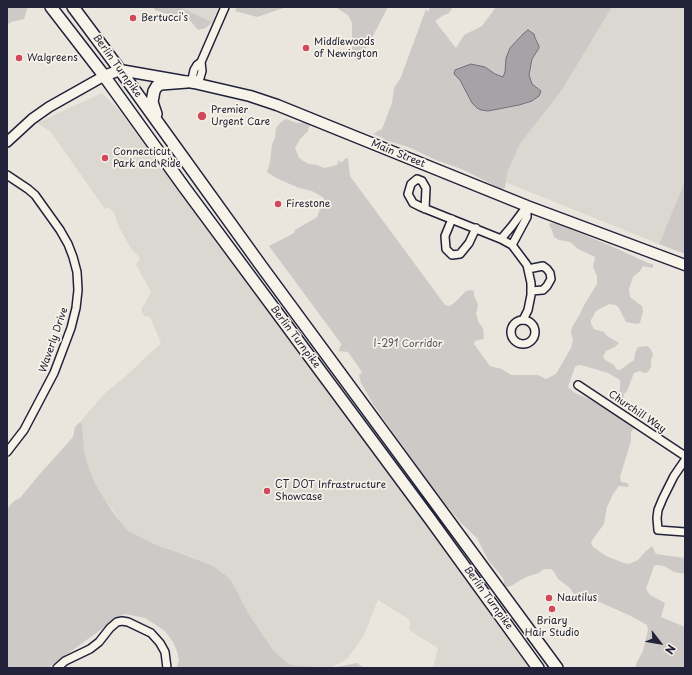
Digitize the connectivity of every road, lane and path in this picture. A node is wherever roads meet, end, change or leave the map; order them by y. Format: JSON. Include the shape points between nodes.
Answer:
{"nodes":[{"id":1,"x":51,"y":7,"type":"edge"},
{"id":2,"x":73,"y":7,"type":"edge"},
{"id":3,"x":225,"y":7,"type":"edge"},
{"id":4,"x":120,"y":70,"type":"junction"},
{"id":5,"x":104,"y":76,"type":"junction"},
{"id":6,"x":190,"y":82,"type":"junction"},
{"id":7,"x":162,"y":127,"type":"junction"},
{"id":8,"x":7,"y":142,"type":"edge"},
{"id":9,"x":7,"y":175,"type":"edge"},
{"id":10,"x":527,"y":206,"type":"junction"},
{"id":11,"x":425,"y":209,"type":"dead end"},
{"id":12,"x":452,"y":219,"type":"junction"},
{"id":13,"x":476,"y":228,"type":"junction"},
{"id":14,"x":501,"y":239,"type":"junction"},
{"id":15,"x":512,"y":245,"type":"junction"},
{"id":16,"x":685,"y":265,"type":"edge"},
{"id":17,"x":262,"y":267,"type":"junction"},
{"id":18,"x":528,"y":269,"type":"junction"},
{"id":19,"x":259,"y":288,"type":"junction"},
{"id":20,"x":531,"y":291,"type":"junction"},
{"id":21,"x":524,"y":320,"type":"dead end"},
{"id":22,"x":578,"y":385,"type":"dead end"},
{"id":23,"x":7,"y":452,"type":"edge"},
{"id":24,"x":685,"y":456,"type":"edge"},
{"id":25,"x":685,"y":460,"type":"edge"},
{"id":26,"x":441,"y":512,"type":"junction"},
{"id":27,"x":430,"y":519,"type":"junction"},
{"id":28,"x":685,"y":532,"type":"edge"},
{"id":29,"x":57,"y":668,"type":"edge"},
{"id":30,"x":167,"y":668,"type":"edge"},
{"id":31,"x":538,"y":668,"type":"edge"},
{"id":32,"x":557,"y":668,"type":"edge"}],
"edges":[{"from":1,"to":5,"type":"highway","name":"Berlin Turnpike"},
{"from":2,"to":4,"type":"highway","name":"Berlin Turnpike"},
{"from":3,"to":6,"type":"street"},
{"from":4,"to":5,"type":"main road"},
{"from":4,"to":6,"type":"main road","name":"Main Street"},
{"from":4,"to":7,"type":"highway","name":"Berlin Turnpike"},
{"from":5,"to":8,"type":"street","via":[[49,107]]},
{"from":5,"to":19,"type":"highway","name":"Berlin Turnpike"},
{"from":6,"to":7,"type":"highway","via":[[161,84],[154,91],[152,106]]},
{"from":6,"to":10,"type":"main road","name":"Main Street","via":[[277,105]]},
{"from":7,"to":17,"type":"highway","name":"Berlin Turnpike"},
{"from":9,"to":23,"type":"street","name":"Waverly Drive","via":[[35,195],[60,230],[73,257],[78,290],[71,328],[54,373],[24,430]]},
{"from":10,"to":14,"type":"street"},
{"from":10,"to":15,"type":"street","via":[[527,217]]},
{"from":10,"to":16,"type":"main road","name":"Main Street"},
{"from":11,"to":12,"type":"street"},
{"from":12,"to":13,"type":"street"},
{"from":12,"to":13,"type":"street","via":[[446,236],[446,249],[452,255],[460,254]]},
{"from":13,"to":14,"type":"street"},
{"from":14,"to":15,"type":"street"},
{"from":15,"to":18,"type":"street"},
{"from":17,"to":19,"type":"highway"},
{"from":17,"to":26,"type":"highway","name":"Berlin Turnpike"},
{"from":18,"to":20,"type":"street"},
{"from":18,"to":20,"type":"street","via":[[543,266],[550,273],[551,279],[543,290]]},
{"from":19,"to":27,"type":"highway","name":"Berlin Turnpike"},
{"from":20,"to":21,"type":"street"},
{"from":22,"to":24,"type":"street","name":"Churchill Way"},
{"from":25,"to":28,"type":"street","via":[[667,488],[657,512],[658,530]]},
{"from":26,"to":27,"type":"highway"},
{"from":26,"to":32,"type":"highway","name":"Berlin Turnpike"},
{"from":27,"to":31,"type":"highway","name":"Berlin Turnpike"},
{"from":29,"to":30,"type":"street","via":[[65,661],[90,649],[116,622],[122,621],[151,633],[160,643]]}]}
